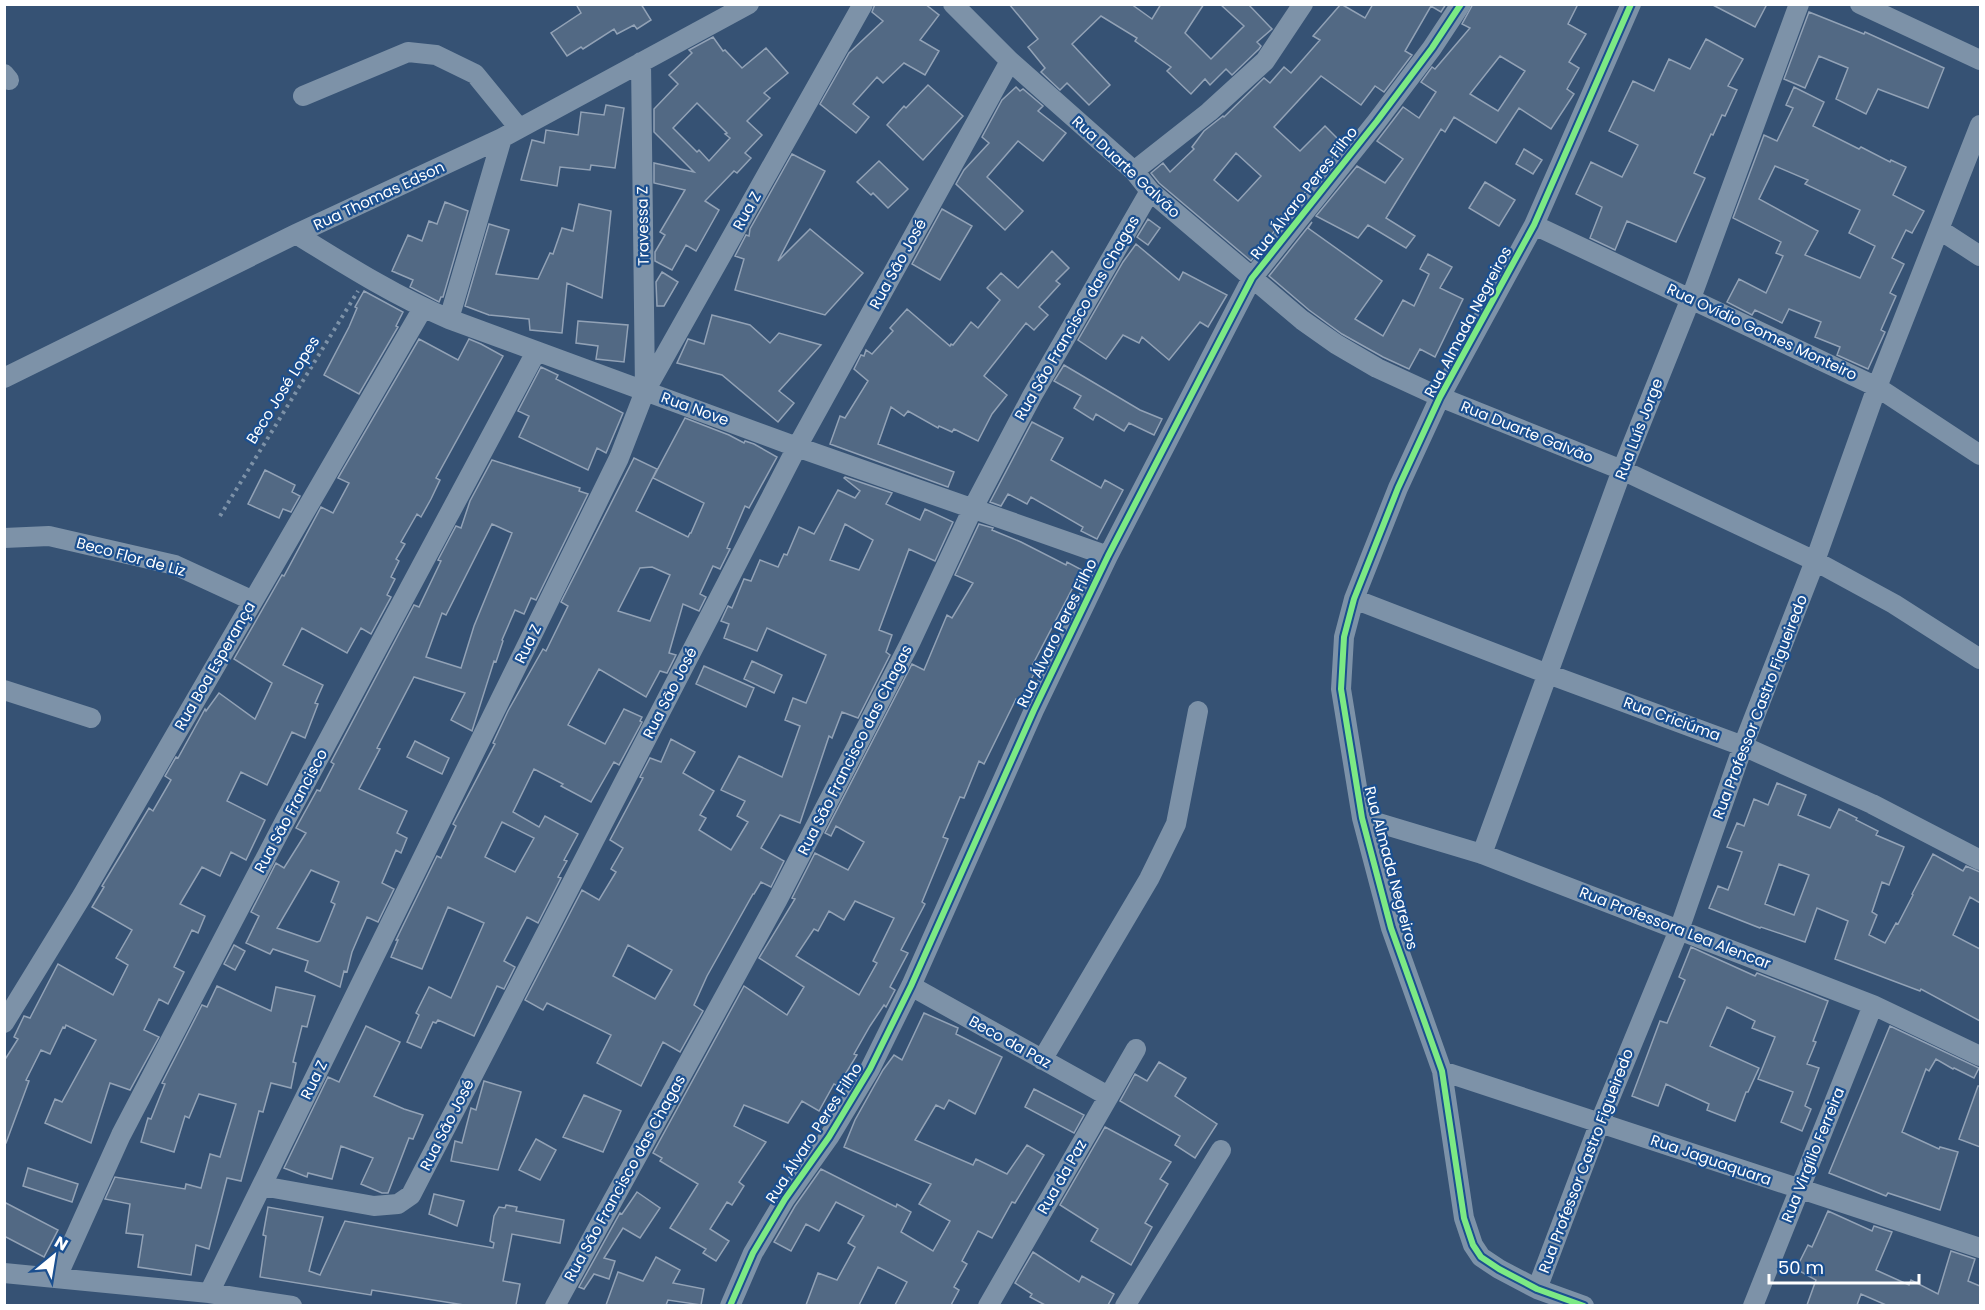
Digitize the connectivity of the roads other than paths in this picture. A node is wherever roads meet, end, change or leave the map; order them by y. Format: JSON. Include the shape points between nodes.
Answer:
{"nodes":[{"id":1,"x":749,"y":4,"type":"edge"},
{"id":2,"x":863,"y":4,"type":"edge"},
{"id":3,"x":952,"y":4,"type":"edge"},
{"id":4,"x":1303,"y":4,"type":"edge"},
{"id":5,"x":1461,"y":4,"type":"edge"},
{"id":6,"x":1631,"y":4,"type":"edge"},
{"id":7,"x":1799,"y":4,"type":"edge"},
{"id":8,"x":1860,"y":4,"type":"edge"},
{"id":9,"x":1980,"y":60,"type":"edge"},
{"id":10,"x":1011,"y":61,"type":"junction"},
{"id":11,"x":641,"y":62,"type":"junction"},
{"id":12,"x":303,"y":96,"type":"dead end"},
{"id":13,"x":1980,"y":125,"type":"edge"},
{"id":14,"x":511,"y":133,"type":"junction"},
{"id":15,"x":1134,"y":171,"type":"junction"},
{"id":16,"x":1150,"y":191,"type":"junction"},
{"id":17,"x":1534,"y":225,"type":"junction"},
{"id":18,"x":1940,"y":230,"type":"junction"},
{"id":19,"x":296,"y":234,"type":"junction"},
{"id":20,"x":1980,"y":256,"type":"edge"},
{"id":21,"x":1252,"y":278,"type":"junction"},
{"id":22,"x":1691,"y":298,"type":"junction"},
{"id":23,"x":423,"y":308,"type":"junction"},
{"id":24,"x":449,"y":319,"type":"junction"},
{"id":25,"x":536,"y":352,"type":"junction"},
{"id":26,"x":4,"y":378,"type":"edge"},
{"id":27,"x":1877,"y":387,"type":"junction"},
{"id":28,"x":645,"y":391,"type":"junction"},
{"id":29,"x":1440,"y":397,"type":"junction"},
{"id":30,"x":797,"y":447,"type":"junction"},
{"id":31,"x":1980,"y":455,"type":"edge"},
{"id":32,"x":1623,"y":470,"type":"junction"},
{"id":33,"x":973,"y":508,"type":"junction"},
{"id":34,"x":4,"y":538,"type":"edge"},
{"id":35,"x":1108,"y":556,"type":"junction"},
{"id":36,"x":1815,"y":561,"type":"junction"},
{"id":37,"x":1354,"y":598,"type":"junction"},
{"id":38,"x":253,"y":601,"type":"junction"},
{"id":39,"x":1980,"y":659,"type":"edge"},
{"id":40,"x":1548,"y":674,"type":"junction"},
{"id":41,"x":4,"y":690,"type":"edge"},
{"id":42,"x":1198,"y":711,"type":"dead end"},
{"id":43,"x":91,"y":718,"type":"dead end"},
{"id":44,"x":1743,"y":746,"type":"junction"},
{"id":45,"x":1362,"y":818,"type":"junction"},
{"id":46,"x":1482,"y":854,"type":"junction"},
{"id":47,"x":1980,"y":860,"type":"edge"},
{"id":48,"x":1679,"y":930,"type":"junction"},
{"id":49,"x":911,"y":986,"type":"junction"},
{"id":50,"x":1873,"y":1005,"type":"junction"},
{"id":51,"x":4,"y":1023,"type":"edge"},
{"id":52,"x":1136,"y":1049,"type":"dead end"},
{"id":53,"x":1980,"y":1056,"type":"edge"},
{"id":54,"x":1042,"y":1060,"type":"junction"},
{"id":55,"x":1442,"y":1071,"type":"junction"},
{"id":56,"x":1108,"y":1096,"type":"junction"},
{"id":57,"x":1599,"y":1122,"type":"junction"},
{"id":58,"x":1221,"y":1150,"type":"dead end"},
{"id":59,"x":262,"y":1186,"type":"junction"},
{"id":60,"x":1799,"y":1190,"type":"junction"},
{"id":61,"x":1980,"y":1248,"type":"edge"},
{"id":62,"x":4,"y":1273,"type":"edge"},
{"id":63,"x":57,"y":1277,"type":"junction"},
{"id":64,"x":1537,"y":1289,"type":"junction"},
{"id":65,"x":209,"y":1293,"type":"junction"},
{"id":66,"x":259,"y":1303,"type":"edge"},
{"id":67,"x":292,"y":1305,"type":"edge"},
{"id":68,"x":555,"y":1305,"type":"edge"},
{"id":69,"x":730,"y":1305,"type":"edge"},
{"id":70,"x":988,"y":1305,"type":"edge"},
{"id":71,"x":1125,"y":1305,"type":"edge"},
{"id":72,"x":1584,"y":1305,"type":"edge"},
{"id":73,"x":1753,"y":1305,"type":"edge"}],
"edges":[{"from":1,"to":11,"type":"street","name":"Rua Thomas Edson"},
{"from":2,"to":28,"type":"street","name":"Rua Z"},
{"from":3,"to":10,"type":"street","name":"Rua Duarte Galvão"},
{"from":4,"to":15,"type":"street","via":[[1265,61],[1209,112]]},
{"from":5,"to":21,"type":"street","name":"Rua Álvaro Peres Filho","via":[[1377,121]]},
{"from":6,"to":17,"type":"street","name":"Rua Almada Negreiros"},
{"from":7,"to":22,"type":"street","name":"Rua Luís Jorge"},
{"from":8,"to":9,"type":"street"},
{"from":10,"to":15,"type":"street","name":"Rua Duarte Galvão"},
{"from":10,"to":30,"type":"street","name":"Rua São José"},
{"from":11,"to":14,"type":"street","name":"Rua Thomas Edson"},
{"from":11,"to":28,"type":"street","name":"Travessa Z"},
{"from":12,"to":14,"type":"street","via":[[408,52],[436,55],[475,74]]},
{"from":13,"to":18,"type":"street","name":"Rua Professor Castro Figueiredo"},
{"from":14,"to":19,"type":"street","name":"Rua Thomas Edson"},
{"from":14,"to":24,"type":"street"},
{"from":15,"to":16,"type":"street","name":"Rua Duarte Galvão"},
{"from":16,"to":21,"type":"street","name":"Rua Duarte Galvão"},
{"from":16,"to":33,"type":"street","name":"Rua São Francisco das Chagas","via":[[1095,282]]},
{"from":17,"to":22,"type":"street","name":"Rua Ovídio Gomes Monteiro"},
{"from":17,"to":29,"type":"street","name":"Rua Almada Negreiros"},
{"from":18,"to":20,"type":"street"},
{"from":18,"to":27,"type":"street","name":"Rua Professor Castro Figueiredo"},
{"from":19,"to":23,"type":"street","name":"Rua Nove"},
{"from":19,"to":26,"type":"street","name":"Rua Thomas Edson"},
{"from":21,"to":29,"type":"street","name":"Rua Duarte Galvão","via":[[1336,344]]},
{"from":21,"to":35,"type":"street","name":"Rua Álvaro Peres Filho"},
{"from":22,"to":27,"type":"street","name":"Rua Ovídio Gomes Monteiro"},
{"from":22,"to":32,"type":"street","name":"Rua Luís Jorge"},
{"from":23,"to":24,"type":"street","name":"Rua Nove"},
{"from":23,"to":38,"type":"street","name":"Rua Boa Esperança"},
{"from":24,"to":25,"type":"street","name":"Rua Nove"},
{"from":25,"to":28,"type":"street","name":"Rua Nove"},
{"from":25,"to":63,"type":"street","name":"Rua São Francisco","via":[[121,1134]]},
{"from":27,"to":31,"type":"street","name":"Rua Ovídio Gomes Monteiro"},
{"from":27,"to":36,"type":"street","name":"Rua Professor Castro Figueiredo"},
{"from":28,"to":30,"type":"street","name":"Rua Nove"},
{"from":28,"to":59,"type":"street","name":"Rua Z","via":[[619,458]]},
{"from":29,"to":32,"type":"street","name":"Rua Duarte Galvão"},
{"from":29,"to":37,"type":"street","name":"Rua Almada Negreiros"},
{"from":30,"to":33,"type":"street","name":"Rua Nove"},
{"from":30,"to":59,"type":"street","name":"Rua São José","via":[[411,1195],[398,1204],[374,1206]]},
{"from":32,"to":36,"type":"street","name":"Rua Duarte Galvão"},
{"from":32,"to":40,"type":"street","name":"Rua Luís Jorge"},
{"from":33,"to":35,"type":"street","name":"Rua Nove"},
{"from":33,"to":68,"type":"street","name":"Rua São Francisco das Chagas","via":[[910,643],[778,899]]},
{"from":34,"to":38,"type":"street","name":"Beco Flor de Liz","via":[[49,536],[175,565]]},
{"from":35,"to":49,"type":"street","name":"Rua Álvaro Peres Filho","via":[[1034,710]]},
{"from":36,"to":39,"type":"street","name":"Rua Duarte Galvão","via":[[1894,604]]},
{"from":36,"to":44,"type":"street","name":"Rua Professor Castro Figueiredo"},
{"from":37,"to":40,"type":"street","name":"Rua Criciúma"},
{"from":37,"to":45,"type":"street","name":"Rua Almada Negreiros","via":[[1344,637],[1341,689]]},
{"from":38,"to":51,"type":"street","name":"Rua Boa Esperança"},
{"from":40,"to":44,"type":"street","name":"Rua Criciúma"},
{"from":40,"to":46,"type":"street","name":"Rua Luís Jorge"},
{"from":41,"to":43,"type":"street"},
{"from":42,"to":54,"type":"street","via":[[1176,824],[1149,879]]},
{"from":44,"to":47,"type":"street","name":"Rua Criciúma","via":[[1872,804]]},
{"from":44,"to":48,"type":"street","name":"Rua Professor Castro Figueiredo"},
{"from":45,"to":46,"type":"street","name":"Rua Professora Lea Alencar"},
{"from":45,"to":55,"type":"street","name":"Rua Almada Negreiros","via":[[1391,928]]},
{"from":46,"to":48,"type":"street","name":"Rua Professora Lea Alencar"},
{"from":48,"to":50,"type":"street","name":"Rua Professora Lea Alencar"},
{"from":48,"to":57,"type":"street","name":"Rua Professor Castro Figueiredo"},
{"from":49,"to":54,"type":"street","name":"Beco da Paz"},
{"from":49,"to":69,"type":"street","name":"Rua Álvaro Peres Filho","via":[[870,1069],[753,1253]]},
{"from":50,"to":53,"type":"street","name":"Rua Professora Lea Alencar"},
{"from":50,"to":60,"type":"street","name":"Rua Virgílio Ferreira"},
{"from":52,"to":56,"type":"street","name":"Rua da Paz"},
{"from":54,"to":56,"type":"street","name":"Beco da Paz"},
{"from":55,"to":57,"type":"street","name":"Rua Jaguaquara"},
{"from":55,"to":64,"type":"street","name":"Rua Almada Negreiros","via":[[1464,1218],[1473,1245],[1481,1257],[1498,1269]]},
{"from":56,"to":70,"type":"street","name":"Rua da Paz"},
{"from":57,"to":60,"type":"street","name":"Rua Jaguaquara"},
{"from":57,"to":64,"type":"street","name":"Rua Professor Castro Figueiredo"},
{"from":58,"to":71,"type":"street"},
{"from":59,"to":65,"type":"street","name":"Rua Z"},
{"from":60,"to":61,"type":"street","name":"Rua Jaguaquara"},
{"from":60,"to":73,"type":"street","name":"Rua Virgílio Ferreira"},
{"from":62,"to":63,"type":"street"},
{"from":63,"to":65,"type":"street"},
{"from":64,"to":72,"type":"street","name":"Rua Almada Negreiros"},
{"from":65,"to":66,"type":"street"},
{"from":66,"to":67,"type":"street"}]}
